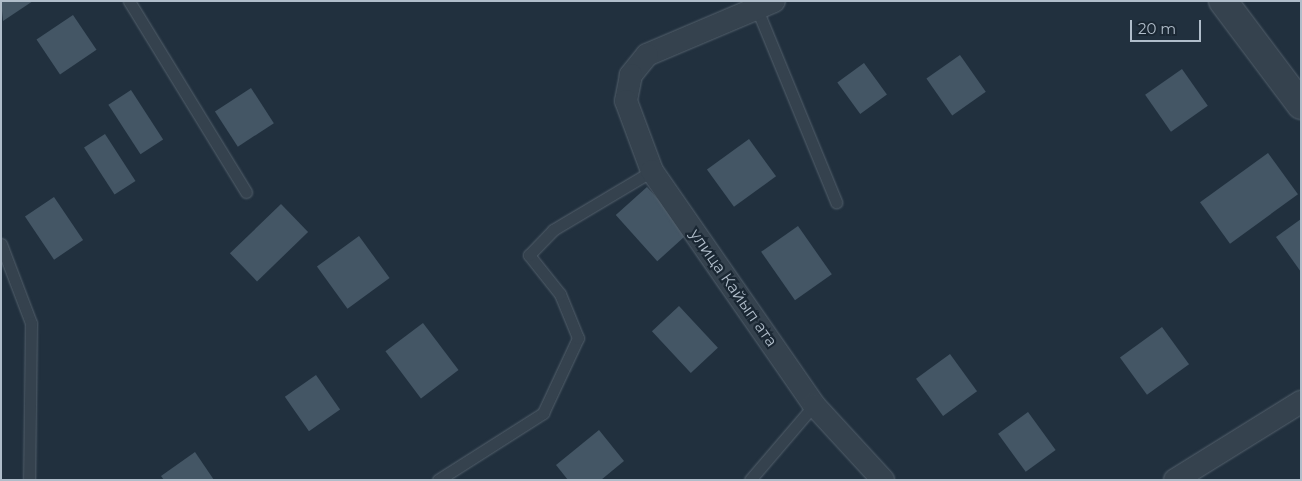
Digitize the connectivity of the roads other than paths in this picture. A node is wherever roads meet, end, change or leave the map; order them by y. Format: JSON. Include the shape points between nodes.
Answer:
{"nodes":[{"id":1,"x":129,"y":1,"type":"edge"},
{"id":2,"x":1223,"y":1,"type":"edge"},
{"id":3,"x":765,"y":5,"type":"edge"},
{"id":4,"x":1301,"y":105,"type":"edge"},
{"id":5,"x":652,"y":171,"type":"junction"},
{"id":6,"x":246,"y":192,"type":"dead end"},
{"id":7,"x":836,"y":202,"type":"dead end"},
{"id":8,"x":1,"y":244,"type":"edge"},
{"id":9,"x":1301,"y":402,"type":"edge"},
{"id":10,"x":814,"y":405,"type":"junction"},
{"id":11,"x":24,"y":478,"type":"edge"},
{"id":12,"x":438,"y":480,"type":"edge"},
{"id":13,"x":750,"y":480,"type":"edge"},
{"id":14,"x":883,"y":480,"type":"edge"},
{"id":15,"x":1175,"y":480,"type":"edge"}],
"edges":[{"from":1,"to":6,"type":"lane"},
{"from":2,"to":4,"type":"street"},
{"from":3,"to":5,"type":"street","name":"улица Кайып ата","via":[[647,55],[631,74],[626,101]]},
{"from":3,"to":7,"type":"lane"},
{"from":5,"to":10,"type":"street","name":"улица Кайып ата"},
{"from":5,"to":12,"type":"lane","via":[[552,230],[529,255],[560,294],[578,338],[543,413]]},
{"from":8,"to":11,"type":"lane","via":[[31,323]]},
{"from":9,"to":15,"type":"street"},
{"from":10,"to":13,"type":"lane"},
{"from":10,"to":14,"type":"street","name":"улица Кайып ата"}]}
